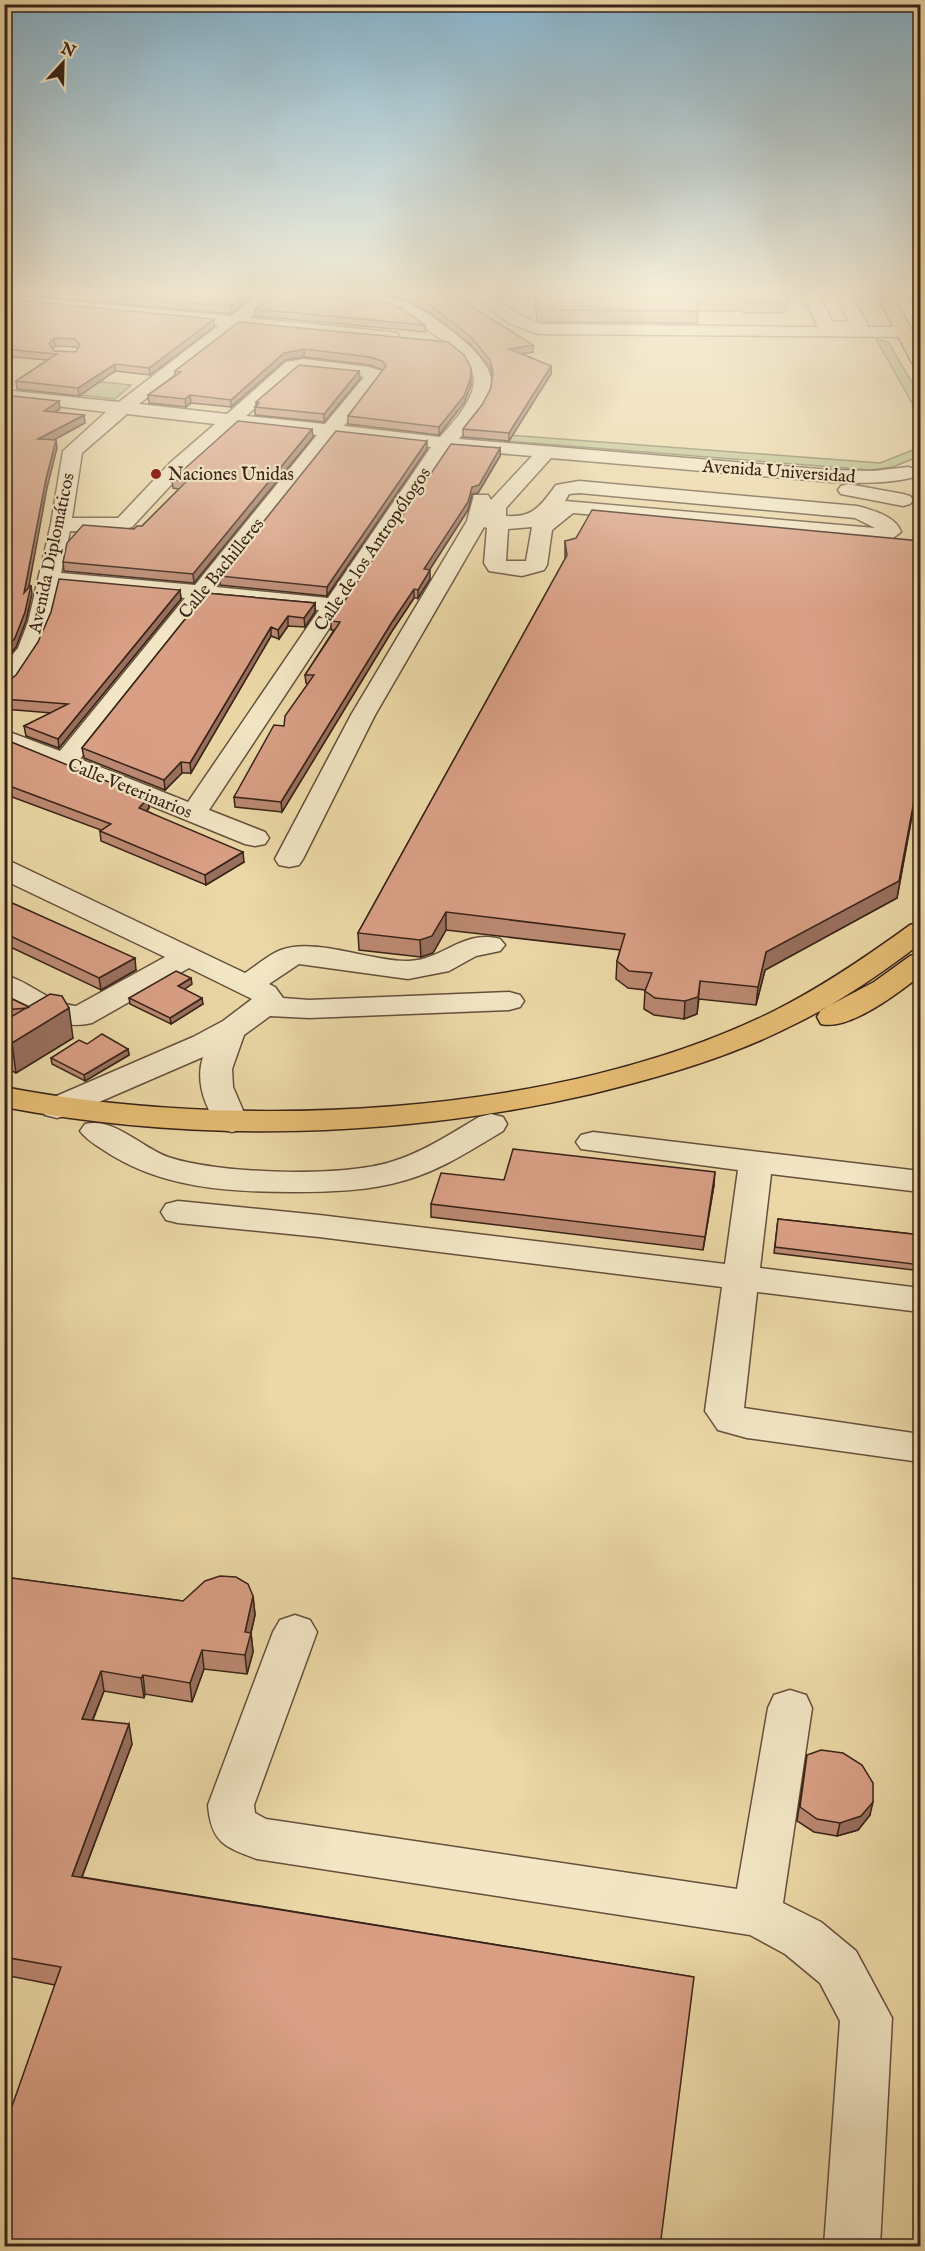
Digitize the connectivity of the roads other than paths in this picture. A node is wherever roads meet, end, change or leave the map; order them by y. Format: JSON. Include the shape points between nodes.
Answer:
{"nodes":[{"id":1,"x":35,"y":400,"type":"edge"},
{"id":2,"x":130,"y":400,"type":"edge"},
{"id":3,"x":254,"y":400,"type":"edge"},
{"id":4,"x":356,"y":400,"type":"edge"},
{"id":5,"x":476,"y":400,"type":"edge"},
{"id":6,"x":4,"y":406,"type":"edge"},
{"id":7,"x":116,"y":413,"type":"junction"},
{"id":8,"x":226,"y":425,"type":"junction"},
{"id":9,"x":327,"y":437,"type":"junction"},
{"id":10,"x":440,"y":449,"type":"junction"},
{"id":11,"x":530,"y":457,"type":"junction"},
{"id":12,"x":914,"y":470,"type":"edge"},
{"id":13,"x":903,"y":500,"type":"junction"},
{"id":14,"x":921,"y":514,"type":"edge"},
{"id":15,"x":487,"y":521,"type":"junction"},
{"id":16,"x":61,"y":524,"type":"junction"},
{"id":17,"x":520,"y":524,"type":"junction"},
{"id":18,"x":540,"y":534,"type":"junction"},
{"id":19,"x":48,"y":578,"type":"junction"},
{"id":20,"x":201,"y":592,"type":"junction"},
{"id":21,"x":335,"y":605,"type":"junction"},
{"id":22,"x":4,"y":682,"type":"edge"},
{"id":23,"x":4,"y":737,"type":"edge"},
{"id":24,"x":65,"y":761,"type":"junction"},
{"id":25,"x":194,"y":813,"type":"junction"},
{"id":26,"x":255,"y":838,"type":"dead end"},
{"id":27,"x":290,"y":859,"type":"dead end"},
{"id":28,"x":8,"y":874,"type":"edge"},
{"id":29,"x":921,"y":931,"type":"edge"},
{"id":30,"x":490,"y":945,"type":"dead end"},
{"id":31,"x":187,"y":956,"type":"junction"},
{"id":32,"x":921,"y":962,"type":"edge"},
{"id":33,"x":4,"y":984,"type":"edge"},
{"id":34,"x":256,"y":995,"type":"junction"},
{"id":35,"x":509,"y":1001,"type":"dead end"},
{"id":36,"x":228,"y":1033,"type":"junction"},
{"id":37,"x":4,"y":1097,"type":"edge"},
{"id":38,"x":57,"y":1108,"type":"junction"},
{"id":39,"x":4,"y":1117,"type":"edge"},
{"id":40,"x":232,"y":1122,"type":"junction"},
{"id":41,"x":491,"y":1124,"type":"junction"},
{"id":42,"x":97,"y":1131,"type":"junction"},
{"id":43,"x":593,"y":1142,"type":"dead end"},
{"id":44,"x":756,"y":1161,"type":"junction"},
{"id":45,"x":333,"y":1181,"type":"junction"},
{"id":46,"x":921,"y":1181,"type":"edge"},
{"id":47,"x":178,"y":1212,"type":"dead end"},
{"id":48,"x":319,"y":1226,"type":"junction"},
{"id":49,"x":742,"y":1278,"type":"junction"},
{"id":50,"x":921,"y":1300,"type":"edge"},
{"id":51,"x":921,"y":1448,"type":"edge"},
{"id":52,"x":295,"y":1632,"type":"dead end"},
{"id":53,"x":790,"y":1708,"type":"dead end"},
{"id":54,"x":757,"y":1914,"type":"junction"},
{"id":55,"x":852,"y":2247,"type":"edge"}],
"edges":[{"from":1,"to":7,"type":"street","name":"Avenida Universidad"},
{"from":2,"to":7,"type":"street","name":"Avenida Diplomáticos"},
{"from":3,"to":8,"type":"street","name":"Calle Bachilleres"},
{"from":4,"to":9,"type":"street","name":"Calle Bachilleres"},
{"from":5,"to":10,"type":"street","name":"Calle de los Antropólogos"},
{"from":6,"to":7,"type":"street","name":"Avenida Universidad"},
{"from":7,"to":8,"type":"street","name":"Avenida Universidad"},
{"from":7,"to":16,"type":"street","name":"Avenida Diplomáticos","via":[[73,451]]},
{"from":8,"to":9,"type":"street","name":"Avenida Universidad"},
{"from":8,"to":16,"type":"street","via":[[177,467],[125,523]]},
{"from":9,"to":10,"type":"street","name":"Avenida Universidad"},
{"from":9,"to":20,"type":"street","name":"Calle Bachilleres"},
{"from":10,"to":11,"type":"street","name":"Avenida Universidad"},
{"from":10,"to":21,"type":"street","name":"Calle de los Antropólogos"},
{"from":11,"to":12,"type":"street","name":"Avenida Universidad","via":[[831,476],[874,477]]},
{"from":11,"to":13,"type":"street","name":"Avenida Universidad","via":[[828,488]]},
{"from":11,"to":15,"type":"street","via":[[496,507],[495,515]]},
{"from":12,"to":13,"type":"street","via":[[899,486]]},
{"from":13,"to":14,"type":"street"},
{"from":15,"to":17,"type":"street"},
{"from":15,"to":18,"type":"street","via":[[497,566],[522,569],[536,565]]},
{"from":15,"to":27,"type":"street","via":[[442,584],[363,715]]},
{"from":16,"to":19,"type":"street","name":"Avenida Diplomáticos"},
{"from":17,"to":18,"type":"street"},
{"from":17,"to":18,"type":"street","via":[[534,521],[563,489],[579,487],[857,513],[870,516],[891,532],[875,534],[576,505],[564,507]]},
{"from":19,"to":20,"type":"street"},
{"from":19,"to":22,"type":"street","name":"Avenida Diplomáticos","via":[[29,649]]},
{"from":20,"to":21,"type":"street"},
{"from":20,"to":24,"type":"street","name":"Calle Bachilleres"},
{"from":21,"to":25,"type":"street","name":"Calle de los Antropólogos"},
{"from":23,"to":24,"type":"street","name":"Calle Veterinarios"},
{"from":24,"to":25,"type":"street","name":"Calle Veterinarios"},
{"from":25,"to":26,"type":"street","name":"Calle Veterinarios"},
{"from":28,"to":31,"type":"street"},
{"from":29,"to":40,"type":"main road","via":[[852,980],[775,1022],[618,1079],[459,1110],[363,1119]]},
{"from":30,"to":34,"type":"street","via":[[468,948],[438,965],[408,970],[290,957]]},
{"from":31,"to":33,"type":"street","via":[[81,1016],[58,1014]]},
{"from":31,"to":34,"type":"street"},
{"from":32,"to":41,"type":"main road","via":[[885,988],[819,1025],[749,1055],[585,1108]]},
{"from":34,"to":35,"type":"street","via":[[309,1009]]},
{"from":34,"to":36,"type":"street"},
{"from":36,"to":38,"type":"street"},
{"from":36,"to":40,"type":"street","via":[[214,1066],[213,1081]]},
{"from":37,"to":38,"type":"main road"},
{"from":38,"to":40,"type":"main road","via":[[116,1116]]},
{"from":39,"to":42,"type":"main road"},
{"from":41,"to":42,"type":"main road","via":[[378,1137],[252,1141]]},
{"from":41,"to":45,"type":"street","via":[[407,1169],[375,1178]]},
{"from":42,"to":45,"type":"street","via":[[152,1163],[188,1174],[234,1181]]},
{"from":43,"to":44,"type":"street"},
{"from":44,"to":46,"type":"street"},
{"from":44,"to":49,"type":"street"},
{"from":45,"to":48,"type":"street"},
{"from":47,"to":48,"type":"street"},
{"from":48,"to":49,"type":"street"},
{"from":49,"to":50,"type":"street"},
{"from":49,"to":51,"type":"street","via":[[724,1411],[732,1420]]},
{"from":52,"to":54,"type":"street","via":[[231,1805],[233,1824],[257,1838]]},
{"from":53,"to":54,"type":"street"},
{"from":54,"to":55,"type":"street","via":[[803,1938],[838,1967],[866,2018]]}]}
